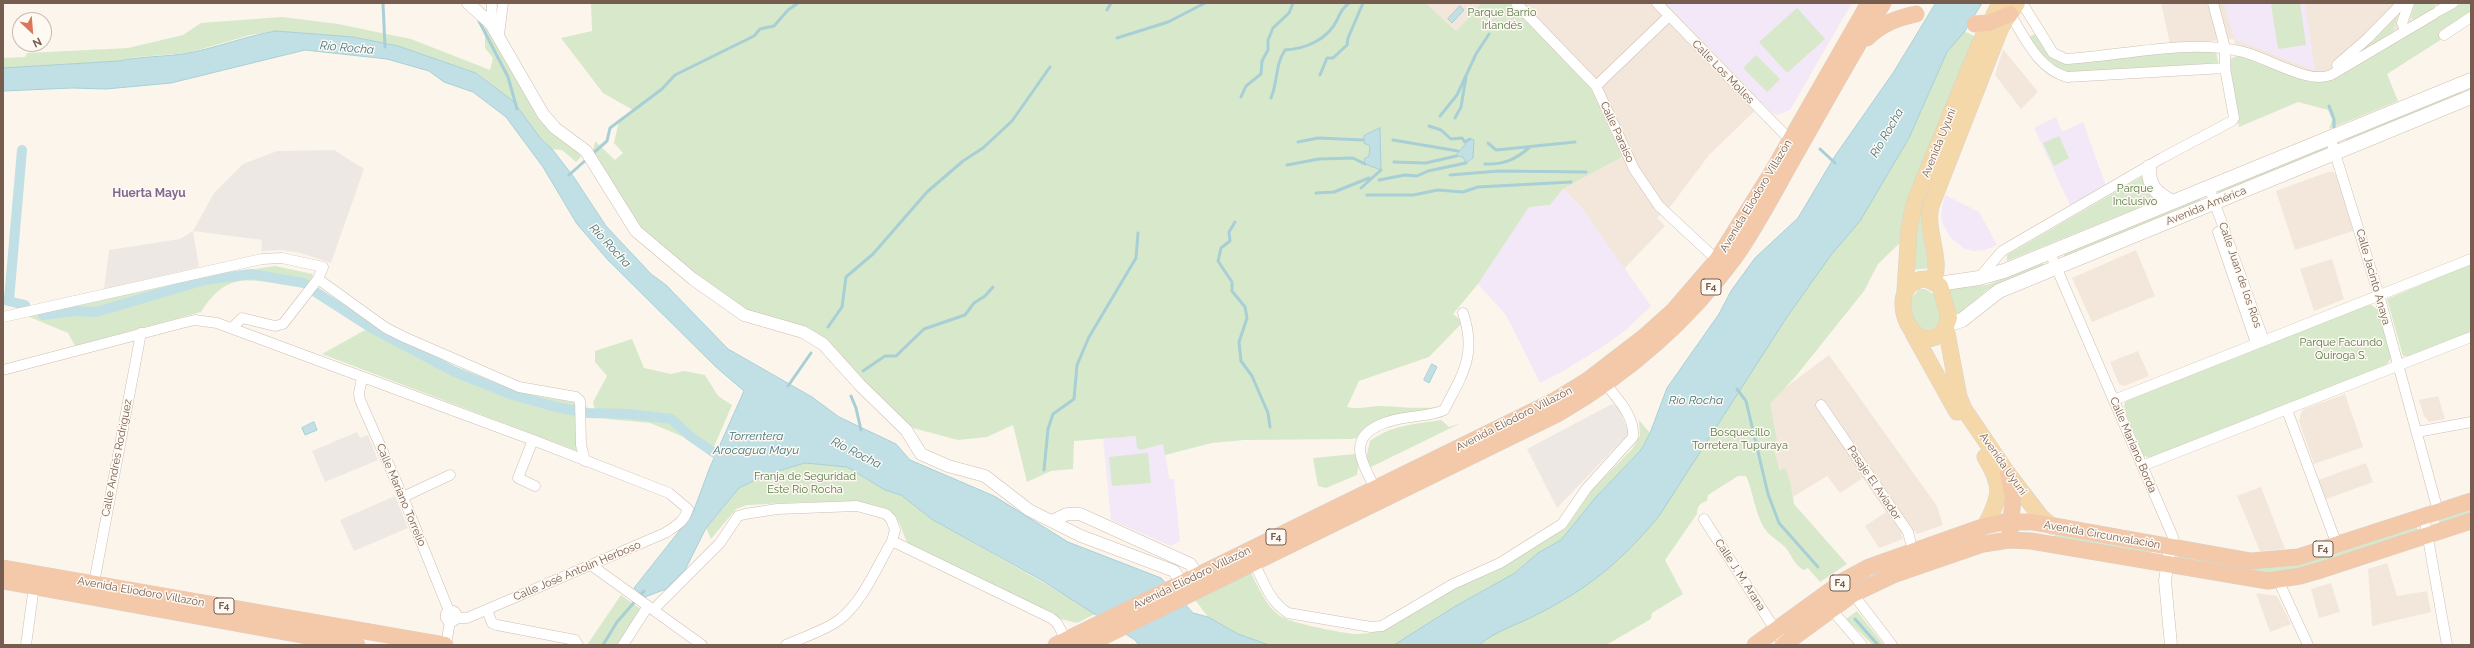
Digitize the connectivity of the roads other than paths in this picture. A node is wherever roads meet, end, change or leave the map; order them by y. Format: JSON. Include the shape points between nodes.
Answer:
{"nodes":[{"id":1,"x":468,"y":3,"type":"edge"},
{"id":2,"x":492,"y":3,"type":"edge"},
{"id":3,"x":503,"y":3,"type":"edge"},
{"id":4,"x":1516,"y":3,"type":"edge"},
{"id":5,"x":1657,"y":3,"type":"edge"},
{"id":6,"x":1869,"y":3,"type":"edge"},
{"id":7,"x":1883,"y":3,"type":"edge"},
{"id":8,"x":2022,"y":3,"type":"edge"},
{"id":9,"x":2213,"y":3,"type":"edge"},
{"id":10,"x":2402,"y":3,"type":"edge"},
{"id":11,"x":2409,"y":3,"type":"edge"},
{"id":12,"x":2453,"y":3,"type":"edge"},
{"id":13,"x":2009,"y":7,"type":"edge"},
{"id":14,"x":1916,"y":14,"type":"dead end"},
{"id":15,"x":1669,"y":16,"type":"junction"},
{"id":16,"x":2471,"y":17,"type":"edge"},
{"id":17,"x":492,"y":24,"type":"junction"},
{"id":18,"x":1982,"y":24,"type":"joint"},
{"id":19,"x":2405,"y":31,"type":"junction"},
{"id":20,"x":499,"y":35,"type":"junction"},
{"id":21,"x":2444,"y":35,"type":"dead end"},
{"id":22,"x":2225,"y":48,"type":"junction"},
{"id":23,"x":1851,"y":55,"type":"junction"},
{"id":24,"x":2336,"y":65,"type":"dead end"},
{"id":25,"x":2225,"y":68,"type":"junction"},
{"id":26,"x":2468,"y":81,"type":"edge"},
{"id":27,"x":1596,"y":86,"type":"junction"},
{"id":28,"x":2471,"y":96,"type":"edge"},
{"id":29,"x":2330,"y":137,"type":"junction"},
{"id":30,"x":1790,"y":140,"type":"junction"},
{"id":31,"x":2337,"y":152,"type":"junction"},
{"id":32,"x":2149,"y":167,"type":"junction"},
{"id":33,"x":2206,"y":188,"type":"junction"},
{"id":34,"x":2172,"y":202,"type":"junction"},
{"id":35,"x":2211,"y":203,"type":"junction"},
{"id":36,"x":2050,"y":253,"type":"junction"},
{"id":37,"x":2471,"y":259,"type":"edge"},
{"id":38,"x":1717,"y":260,"type":"junction"},
{"id":39,"x":2056,"y":267,"type":"junction"},
{"id":40,"x":1978,"y":278,"type":"junction"},
{"id":41,"x":318,"y":279,"type":"junction"},
{"id":42,"x":1936,"y":283,"type":"junction"},
{"id":43,"x":1905,"y":291,"type":"junction"},
{"id":44,"x":2379,"y":296,"type":"junction"},
{"id":45,"x":1463,"y":313,"type":"dead end"},
{"id":46,"x":3,"y":317,"type":"edge"},
{"id":47,"x":1947,"y":326,"type":"junction"},
{"id":48,"x":232,"y":328,"type":"junction"},
{"id":49,"x":141,"y":333,"type":"junction"},
{"id":50,"x":1913,"y":333,"type":"junction"},
{"id":51,"x":2471,"y":337,"type":"edge"},
{"id":52,"x":2260,"y":342,"type":"junction"},
{"id":53,"x":2399,"y":366,"type":"junction"},
{"id":54,"x":3,"y":370,"type":"edge"},
{"id":55,"x":362,"y":378,"type":"junction"},
{"id":56,"x":1606,"y":384,"type":"junction"},
{"id":57,"x":2114,"y":400,"type":"junction"},
{"id":58,"x":1821,"y":405,"type":"dead end"},
{"id":59,"x":2284,"y":411,"type":"junction"},
{"id":60,"x":2471,"y":422,"type":"edge"},
{"id":61,"x":2417,"y":432,"type":"junction"},
{"id":62,"x":533,"y":440,"type":"junction"},
{"id":63,"x":586,"y":461,"type":"junction"},
{"id":64,"x":2142,"y":466,"type":"junction"},
{"id":65,"x":2008,"y":474,"type":"junction"},
{"id":66,"x":450,"y":475,"type":"dead end"},
{"id":67,"x":536,"y":486,"type":"dead end"},
{"id":68,"x":1375,"y":489,"type":"junction"},
{"id":69,"x":403,"y":497,"type":"junction"},
{"id":70,"x":2471,"y":501,"type":"edge"},
{"id":71,"x":2431,"y":513,"type":"junction"},
{"id":72,"x":1704,"y":520,"type":"dead end"},
{"id":73,"x":2471,"y":520,"type":"edge"},
{"id":74,"x":1052,"y":521,"type":"junction"},
{"id":75,"x":2012,"y":522,"type":"junction"},
{"id":76,"x":1985,"y":526,"type":"junction"},
{"id":77,"x":2052,"y":526,"type":"junction"},
{"id":78,"x":2428,"y":535,"type":"junction"},
{"id":79,"x":2009,"y":540,"type":"junction"},
{"id":80,"x":892,"y":541,"type":"junction"},
{"id":81,"x":2333,"y":546,"type":"junction"},
{"id":82,"x":2170,"y":547,"type":"junction"},
{"id":83,"x":1913,"y":550,"type":"junction"},
{"id":84,"x":1254,"y":563,"type":"junction"},
{"id":85,"x":591,"y":565,"type":"junction"},
{"id":86,"x":2167,"y":565,"type":"junction"},
{"id":87,"x":1916,"y":566,"type":"junction"},
{"id":88,"x":3,"y":568,"type":"edge"},
{"id":89,"x":1198,"y":575,"type":"junction"},
{"id":90,"x":2278,"y":580,"type":"junction"},
{"id":91,"x":3,"y":581,"type":"edge"},
{"id":92,"x":94,"y":583,"type":"junction"},
{"id":93,"x":34,"y":586,"type":"junction"},
{"id":94,"x":1183,"y":587,"type":"junction"},
{"id":95,"x":1853,"y":594,"type":"junction"},
{"id":96,"x":648,"y":606,"type":"junction"},
{"id":97,"x":1831,"y":609,"type":"junction"},
{"id":98,"x":487,"y":610,"type":"junction"},
{"id":99,"x":452,"y":617,"type":"junction"},
{"id":100,"x":1775,"y":630,"type":"junction"},
{"id":101,"x":1061,"y":642,"type":"edge"},
{"id":102,"x":26,"y":645,"type":"edge"},
{"id":103,"x":356,"y":645,"type":"edge"},
{"id":104,"x":446,"y":645,"type":"edge"},
{"id":105,"x":578,"y":645,"type":"edge"},
{"id":106,"x":624,"y":645,"type":"edge"},
{"id":107,"x":702,"y":645,"type":"edge"},
{"id":108,"x":786,"y":645,"type":"edge"},
{"id":109,"x":1086,"y":645,"type":"edge"},
{"id":110,"x":1755,"y":645,"type":"edge"},
{"id":111,"x":1784,"y":645,"type":"edge"},
{"id":112,"x":1862,"y":645,"type":"edge"},
{"id":113,"x":1892,"y":645,"type":"edge"},
{"id":114,"x":2171,"y":645,"type":"edge"},
{"id":115,"x":2308,"y":645,"type":"edge"},
{"id":116,"x":2447,"y":645,"type":"edge"}],
"edges":[{"from":1,"to":17,"type":"street"},
{"from":2,"to":17,"type":"street"},
{"from":3,"to":20,"type":"street"},
{"from":4,"to":27,"type":"street","name":"Calle Paraíso"},
{"from":5,"to":15,"type":"street","name":"Calle Los Molles"},
{"from":6,"to":30,"type":"highway","name":"Avenida Eliodoro Villazón","number":"F4"},
{"from":7,"to":23,"type":"highway","name":"Avenida Eliodoro Villazón","number":"F4"},
{"from":8,"to":22,"type":"street","via":[[2058,57],[2074,58],[2179,48]]},
{"from":9,"to":22,"type":"street"},
{"from":10,"to":24,"type":"street","via":[[2368,38]]},
{"from":11,"to":19,"type":"street","via":[[2402,23]]},
{"from":12,"to":19,"type":"street"},
{"from":13,"to":18,"type":"highway"},
{"from":13,"to":25,"type":"street","via":[[2042,63],[2056,74],[2067,77]]},
{"from":13,"to":42,"type":"main road","name":"Avenida Uyuni","via":[[1928,217],[1937,264]]},
{"from":14,"to":23,"type":"highway","via":[[1897,18],[1881,26]]},
{"from":15,"to":27,"type":"street"},
{"from":15,"to":30,"type":"street","name":"Calle Los Molles"},
{"from":16,"to":21,"type":"street"},
{"from":17,"to":20,"type":"street"},
{"from":18,"to":43,"type":"main road","name":"Avenida Uyuni","via":[[1915,201],[1909,228]]},
{"from":19,"to":22,"type":"street","via":[[2323,78],[2315,78],[2251,54]]},
{"from":20,"to":74,"type":"street","via":[[543,114],[555,128],[586,151],[636,231],[694,279],[744,315],[803,332],[823,344],[860,386],[906,430],[921,454],[948,466],[985,476],[1029,510]]},
{"from":22,"to":25,"type":"street"},
{"from":23,"to":56,"type":"highway","name":"Avenida Eliodoro Villazón","number":"F4","via":[[1757,223],[1735,256],[1676,326]]},
{"from":25,"to":32,"type":"street","via":[[2234,118],[2232,122]]},
{"from":26,"to":28,"type":"street"},
{"from":26,"to":29,"type":"main road","name":"Avenida América"},
{"from":27,"to":38,"type":"street","name":"Calle Paraíso","via":[[1634,169],[1648,191],[1664,212]]},
{"from":28,"to":31,"type":"main road","name":"Avenida América"},
{"from":29,"to":31,"type":"street","name":"Calle Jacinto Anaya"},
{"from":29,"to":33,"type":"main road","name":"Avenida América"},
{"from":30,"to":38,"type":"highway","name":"Avenida Eliodoro Villazón","number":"F4"},
{"from":31,"to":35,"type":"main road","name":"Avenida América"},
{"from":31,"to":44,"type":"street","name":"Calle Jacinto Anaya"},
{"from":32,"to":34,"type":"main road","via":[[2153,190]]},
{"from":32,"to":40,"type":"street","via":[[2002,251]]},
{"from":33,"to":34,"type":"main road","name":"Avenida América"},
{"from":33,"to":35,"type":"street","name":"Calle Juan de los Ríos"},
{"from":34,"to":36,"type":"main road","name":"Avenida América"},
{"from":35,"to":39,"type":"main road","name":"Avenida América"},
{"from":35,"to":52,"type":"street","name":"Calle Juan de los Ríos"},
{"from":36,"to":39,"type":"street","name":"Calle Mariano Borda"},
{"from":36,"to":40,"type":"main road","name":"Avenida América"},
{"from":37,"to":44,"type":"street"},
{"from":38,"to":68,"type":"highway","name":"Avenida Eliodoro Villazón","number":"F4","via":[[1673,312],[1634,346],[1588,380],[1554,401]]},
{"from":39,"to":47,"type":"main road","name":"Avenida América","via":[[1999,291],[1962,320]]},
{"from":39,"to":57,"type":"street","name":"Calle Mariano Borda"},
{"from":40,"to":42,"type":"main road","name":"Avenida América"},
{"from":41,"to":46,"type":"street","via":[[323,267],[282,258],[262,259]]},
{"from":41,"to":48,"type":"street","via":[[283,324],[275,326],[242,318]]},
{"from":41,"to":63,"type":"street","via":[[386,328],[404,337],[519,387],[576,397],[580,401],[581,445]]},
{"from":42,"to":43,"type":"main road","via":[[1918,280],[1910,284]]},
{"from":42,"to":47,"type":"main road","via":[[1948,313]]},
{"from":43,"to":50,"type":"main road","via":[[1903,303],[1908,326]]},
{"from":44,"to":52,"type":"street"},
{"from":44,"to":53,"type":"street","name":"Calle Jacinto Anaya"},
{"from":45,"to":68,"type":"street","via":[[1469,337],[1467,363],[1444,410],[1399,418],[1377,426],[1363,437],[1361,456]]},
{"from":47,"to":50,"type":"main road","via":[[1939,335],[1930,339]]},
{"from":47,"to":65,"type":"main road","name":"Avenida Uyuni","via":[[1962,403]]},
{"from":48,"to":49,"type":"street","via":[[195,320]]},
{"from":48,"to":55,"type":"street"},
{"from":49,"to":54,"type":"street"},
{"from":49,"to":92,"type":"street","name":"Calle Andrés Rodriguez"},
{"from":50,"to":76,"type":"main road","name":"Avenida Uyuni","via":[[1996,477],[1999,497]]},
{"from":51,"to":53,"type":"street"},
{"from":52,"to":57,"type":"street"},
{"from":53,"to":59,"type":"street"},
{"from":53,"to":61,"type":"street","name":"Calle Jacinto Anaya"},
{"from":55,"to":62,"type":"street"},
{"from":55,"to":69,"type":"street","name":"Calle Mariano Torrelio","via":[[360,400]]},
{"from":56,"to":84,"type":"highway","name":"Avenida Eliodoro Villazón","number":"F4","via":[[1559,413]]},
{"from":56,"to":84,"type":"street","via":[[1630,418],[1633,437],[1586,489],[1562,524],[1500,562],[1453,584],[1382,626],[1371,627],[1288,612],[1278,607]]},
{"from":57,"to":64,"type":"street","name":"Calle Mariano Borda"},
{"from":58,"to":83,"type":"street","name":"Pasaje El Aviador","via":[[1908,532]]},
{"from":59,"to":64,"type":"street"},
{"from":59,"to":81,"type":"street"},
{"from":60,"to":61,"type":"street"},
{"from":61,"to":71,"type":"street","name":"Calle Jacinto Anaya"},
{"from":62,"to":63,"type":"street"},
{"from":62,"to":67,"type":"street","via":[[518,478]]},
{"from":63,"to":85,"type":"street","name":"Calle José Antolin Herboso","via":[[670,494],[688,509],[686,517],[672,529]]},
{"from":64,"to":82,"type":"street","name":"Calle Mariano Borda","via":[[2173,537]]},
{"from":65,"to":75,"type":"highway","via":[[2012,488]]},
{"from":65,"to":77,"type":"main road","name":"Avenida Uyuni","via":[[2041,517]]},
{"from":66,"to":69,"type":"street"},
{"from":68,"to":89,"type":"highway","name":"Avenida Eliodoro Villazón","number":"F4"},
{"from":69,"to":99,"type":"street","name":"Calle Mariano Torrelio"},
{"from":70,"to":71,"type":"highway","name":"Avenida Circunvalación","number":"F4"},
{"from":71,"to":78,"type":"street","name":"Calle Jacinto Anaya"},
{"from":71,"to":81,"type":"highway","name":"Avenida Circunvalación","number":"F4"},
{"from":72,"to":100,"type":"street","name":"Calle J. M. Arana"},
{"from":73,"to":78,"type":"highway","name":"Avenida Circunvalación","number":"F4"},
{"from":74,"to":89,"type":"street","via":[[1067,514],[1080,514],[1190,564]]},
{"from":74,"to":94,"type":"street","via":[[1081,536],[1174,571]]},
{"from":75,"to":76,"type":"highway","name":"Avenida Circunvalación","number":"F4"},
{"from":75,"to":77,"type":"highway","name":"Avenida Circunvalación","number":"F4"},
{"from":75,"to":79,"type":"highway"},
{"from":76,"to":83,"type":"highway","name":"Avenida Circunvalación","number":"F4"},
{"from":77,"to":82,"type":"highway","name":"Avenida Circunvalación","number":"F4"},
{"from":78,"to":90,"type":"highway","name":"Avenida Circunvalación","number":"F4","via":[[2321,570]]},
{"from":78,"to":116,"type":"street","name":"Calle Jacinto Anaya"},
{"from":79,"to":86,"type":"highway","name":"Avenida Circunvalación","number":"F4","via":[[2031,541]]},
{"from":79,"to":87,"type":"highway","name":"Avenida Circunvalación","number":"F4","via":[[1963,550]]},
{"from":80,"to":96,"type":"street","via":[[895,524],[886,514],[857,506],[778,509],[738,516],[720,543]]},
{"from":80,"to":101,"type":"street","via":[[1051,618],[1057,623]]},
{"from":80,"to":108,"type":"street","via":[[861,593],[839,620]]},
{"from":81,"to":82,"type":"highway","name":"Avenida Circunvalación","number":"F4","via":[[2298,557],[2251,561]]},
{"from":82,"to":86,"type":"street","name":"Calle Mariano Borda"},
{"from":83,"to":87,"type":"street","name":"Pasaje El Aviador"},
{"from":83,"to":100,"type":"highway","name":"Avenida Circunvalación","number":"F4","via":[[1858,572]]},
{"from":84,"to":94,"type":"highway","name":"Avenida Eliodoro Villazón","number":"F4"},
{"from":85,"to":96,"type":"street"},
{"from":85,"to":98,"type":"street","name":"Calle José Antolin Herboso"},
{"from":86,"to":90,"type":"highway","name":"Avenida Circunvalación","number":"F4","via":[[2251,579]]},
{"from":86,"to":114,"type":"street","name":"Calle Mariano Borda","via":[[2165,582]]},
{"from":87,"to":95,"type":"highway","name":"Avenida Circunvalación","number":"F4"},
{"from":88,"to":92,"type":"highway","name":"Avenida Eliodoro Villazón","number":"F4"},
{"from":89,"to":94,"type":"highway","name":"Avenida Eliodoro Villazón","number":"F4"},
{"from":90,"to":115,"type":"street"},
{"from":91,"to":93,"type":"highway","name":"Avenida Eliodoro Villazón","number":"F4"},
{"from":92,"to":104,"type":"highway","name":"Avenida Eliodoro Villazón","number":"F4"},
{"from":93,"to":102,"type":"street"},
{"from":93,"to":103,"type":"highway","name":"Avenida Eliodoro Villazón","number":"F4"},
{"from":94,"to":101,"type":"highway","name":"Avenida Eliodoro Villazón","number":"F4"},
{"from":94,"to":109,"type":"highway","name":"Avenida Eliodoro Villazón","number":"F4","via":[[1116,631]]},
{"from":95,"to":97,"type":"highway","name":"Avenida Circunvalación","number":"F4"},
{"from":95,"to":113,"type":"street"},
{"from":96,"to":106,"type":"street"},
{"from":96,"to":107,"type":"street"},
{"from":97,"to":111,"type":"highway","name":"Avenida Circunvalación","number":"F4"},
{"from":97,"to":112,"type":"street"},
{"from":98,"to":99,"type":"street","name":"Calle José Antolin Herboso","via":[[467,618]]},
{"from":98,"to":105,"type":"street","via":[[492,623],[497,626],[575,640]]},
{"from":99,"to":104,"type":"street"},
{"from":100,"to":110,"type":"highway","name":"Avenida Circunvalación","number":"F4"},
{"from":100,"to":111,"type":"street","name":"Calle J. M. Arana"}]}
